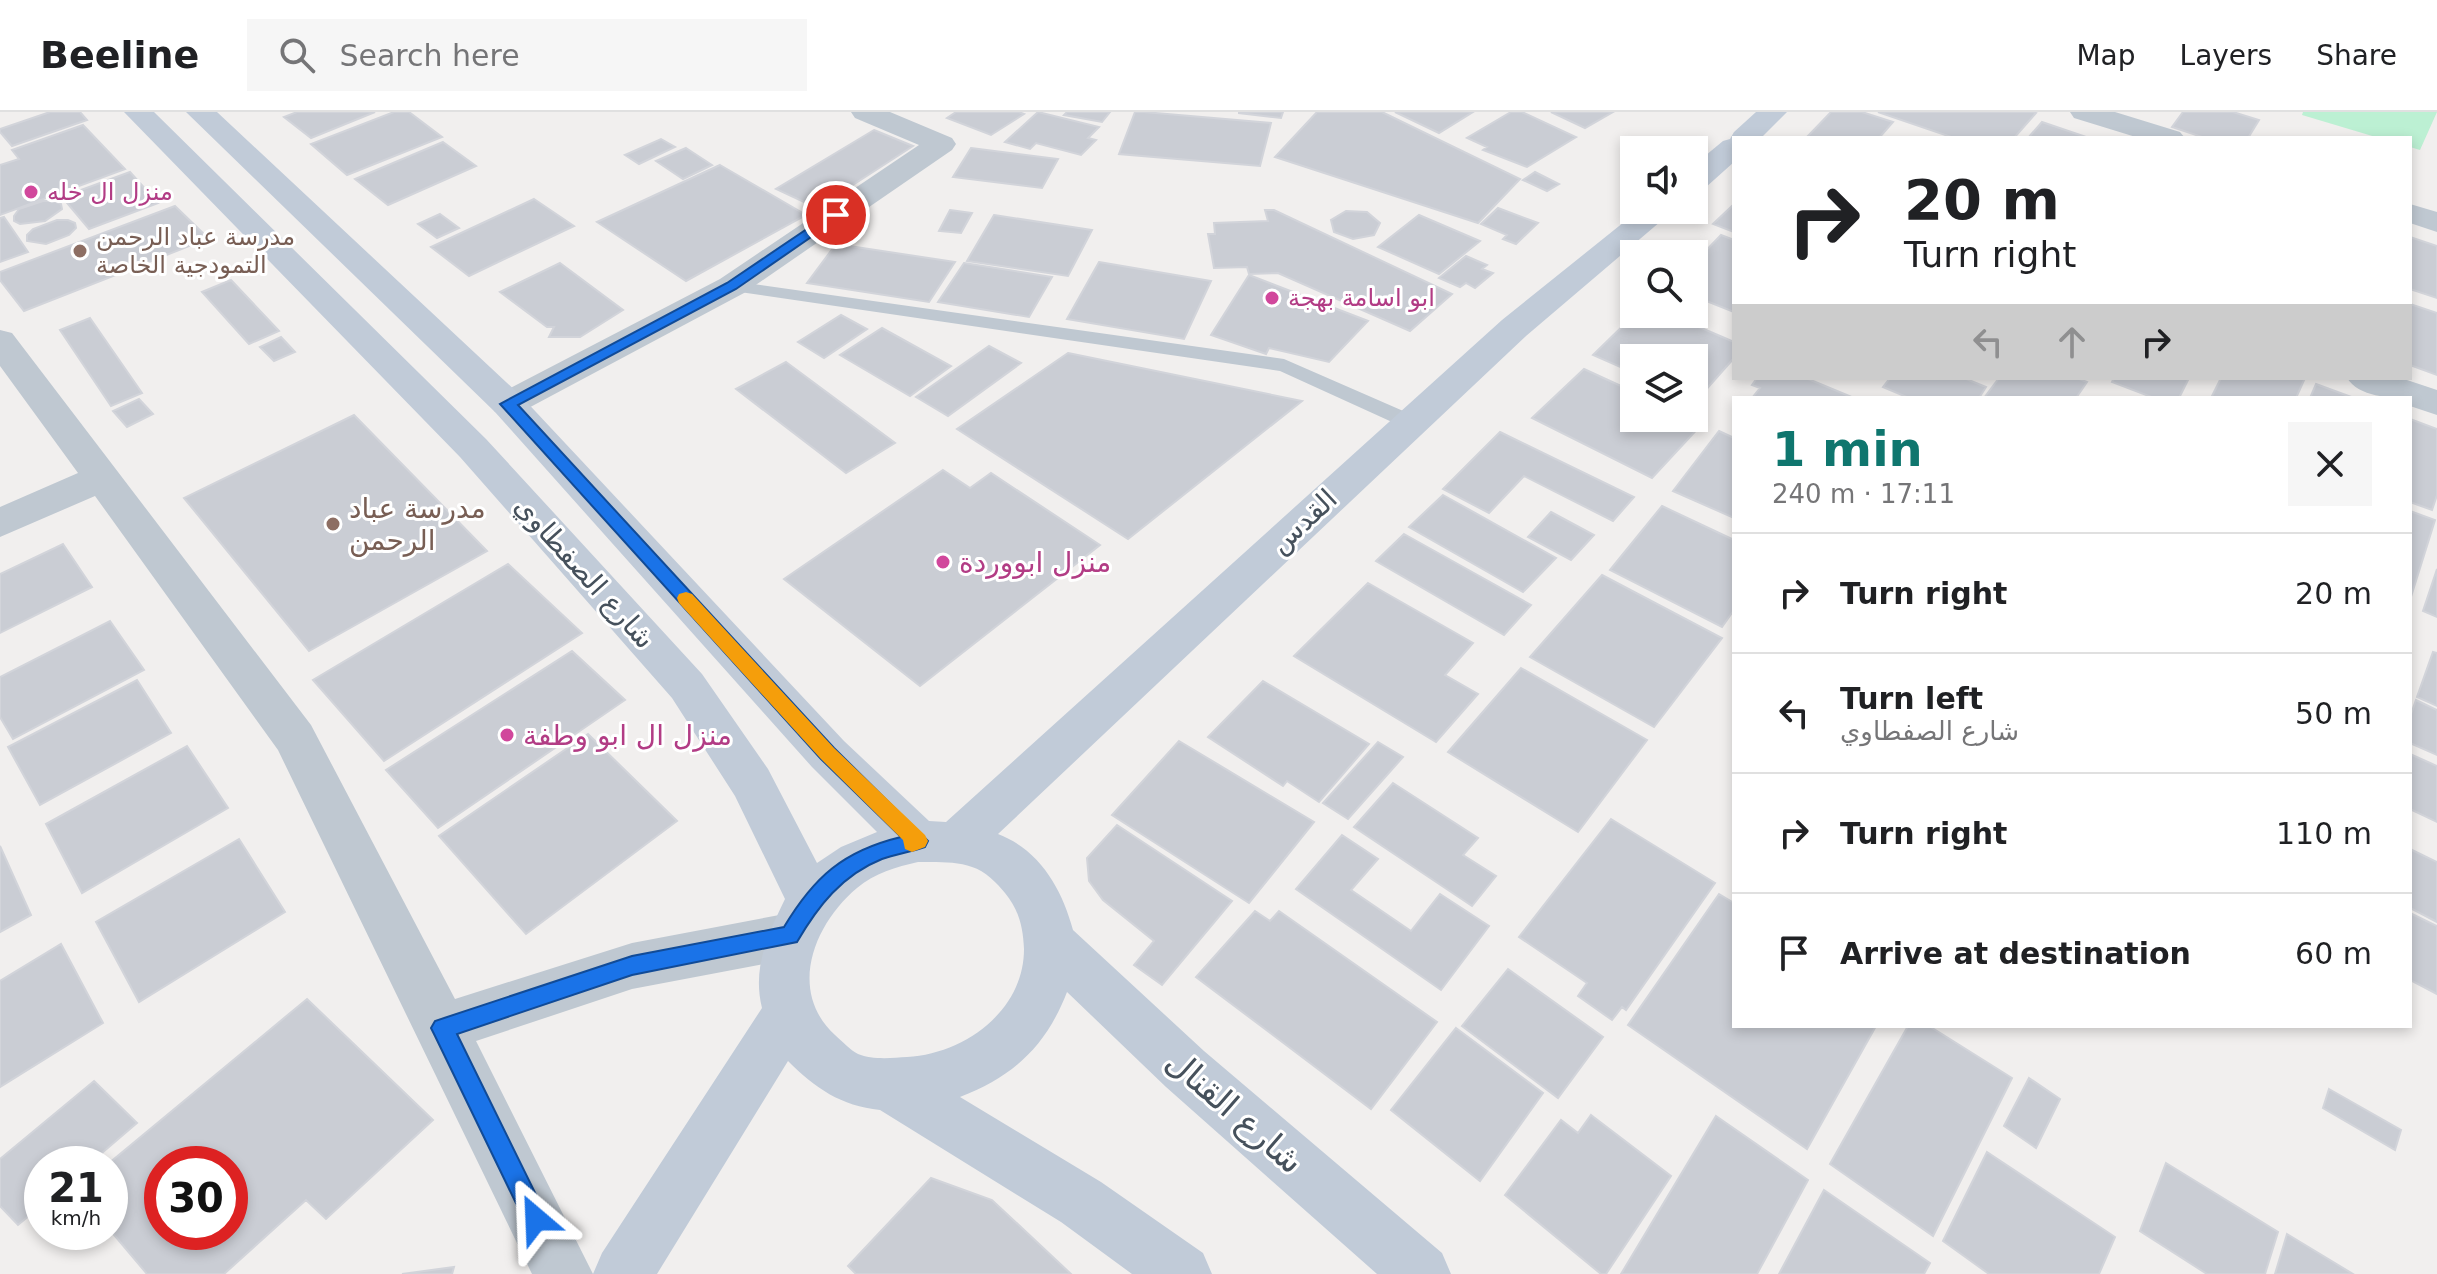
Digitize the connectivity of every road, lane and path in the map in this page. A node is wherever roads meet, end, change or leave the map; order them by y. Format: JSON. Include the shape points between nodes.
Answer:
{"nodes":[{"id":1,"x":138,"y":112,"type":"edge"},
{"id":2,"x":200,"y":112,"type":"edge"},
{"id":3,"x":865,"y":112,"type":"edge"},
{"id":4,"x":1773,"y":112,"type":"edge"},
{"id":5,"x":2084,"y":112,"type":"edge"},
{"id":6,"x":2122,"y":117,"type":"edge"},
{"id":7,"x":1748,"y":136,"type":"edge"},
{"id":8,"x":2165,"y":136,"type":"edge"},
{"id":9,"x":1732,"y":151,"type":"edge"},
{"id":10,"x":1708,"y":170,"type":"edge"},
{"id":11,"x":2412,"y":214,"type":"edge"},
{"id":12,"x":2437,"y":222,"type":"edge"},
{"id":13,"x":1641,"y":224,"type":"edge"},
{"id":14,"x":732,"y":286,"type":"junction"},
{"id":15,"x":0,"y":341,"type":"edge"},
{"id":16,"x":2371,"y":380,"type":"edge"},
{"id":17,"x":2437,"y":403,"type":"edge"},
{"id":18,"x":508,"y":404,"type":"junction"},
{"id":19,"x":1410,"y":422,"type":"junction"},
{"id":20,"x":101,"y":478,"type":"junction"},
{"id":21,"x":0,"y":523,"type":"edge"},
{"id":22,"x":938,"y":842,"type":"junction"},
{"id":23,"x":800,"y":918,"type":"junction"},
{"id":24,"x":1052,"y":944,"type":"junction"},
{"id":25,"x":787,"y":1015,"type":"junction"},
{"id":26,"x":442,"y":1028,"type":"junction"},
{"id":27,"x":891,"y":1086,"type":"junction"},
{"id":28,"x":563,"y":1274,"type":"edge"},
{"id":29,"x":623,"y":1274,"type":"edge"},
{"id":30,"x":1182,"y":1274,"type":"edge"},
{"id":31,"x":1421,"y":1274,"type":"edge"}],
"edges":[{"from":1,"to":23,"type":"main road","name":"شارع الصفطاوي","via":[[473,448],[687,686],[752,783]]},
{"from":2,"to":18,"type":"main road","name":"شارع الصفطاوي"},
{"from":3,"to":14,"type":"street","via":[[941,144]]},
{"from":4,"to":7,"type":"main road"},
{"from":5,"to":6,"type":"street"},
{"from":6,"to":8,"type":"street"},
{"from":9,"to":10,"type":"main road"},
{"from":11,"to":12,"type":"street"},
{"from":13,"to":19,"type":"main road","name":"القدس"},
{"from":14,"to":18,"type":"street"},
{"from":14,"to":19,"type":"lane","via":[[1284,365]]},
{"from":15,"to":20,"type":"street"},
{"from":16,"to":17,"type":"street"},
{"from":18,"to":22,"type":"main road","name":"شارع الصفطاوي","via":[[828,754]]},
{"from":19,"to":22,"type":"main road","name":"القدس"},
{"from":20,"to":21,"type":"street"},
{"from":20,"to":26,"type":"street","via":[[295,738]]},
{"from":22,"to":23,"type":"main road","via":[[878,851],[841,872]]},
{"from":22,"to":24,"type":"main road","via":[[994,854],[1023,875],[1043,904]]},
{"from":23,"to":25,"type":"main road","via":[[782,974]]},
{"from":23,"to":26,"type":"street"},
{"from":24,"to":27,"type":"main road","via":[[1044,986],[1022,1026],[985,1059],[940,1080]]},
{"from":24,"to":31,"type":"main road","name":"شارع القنال","via":[[1185,1069]]},
{"from":25,"to":27,"type":"main road","via":[[809,1051],[845,1076]]},
{"from":25,"to":29,"type":"main road"},
{"from":26,"to":28,"type":"street"},
{"from":27,"to":30,"type":"main road","via":[[1081,1202]]}]}
